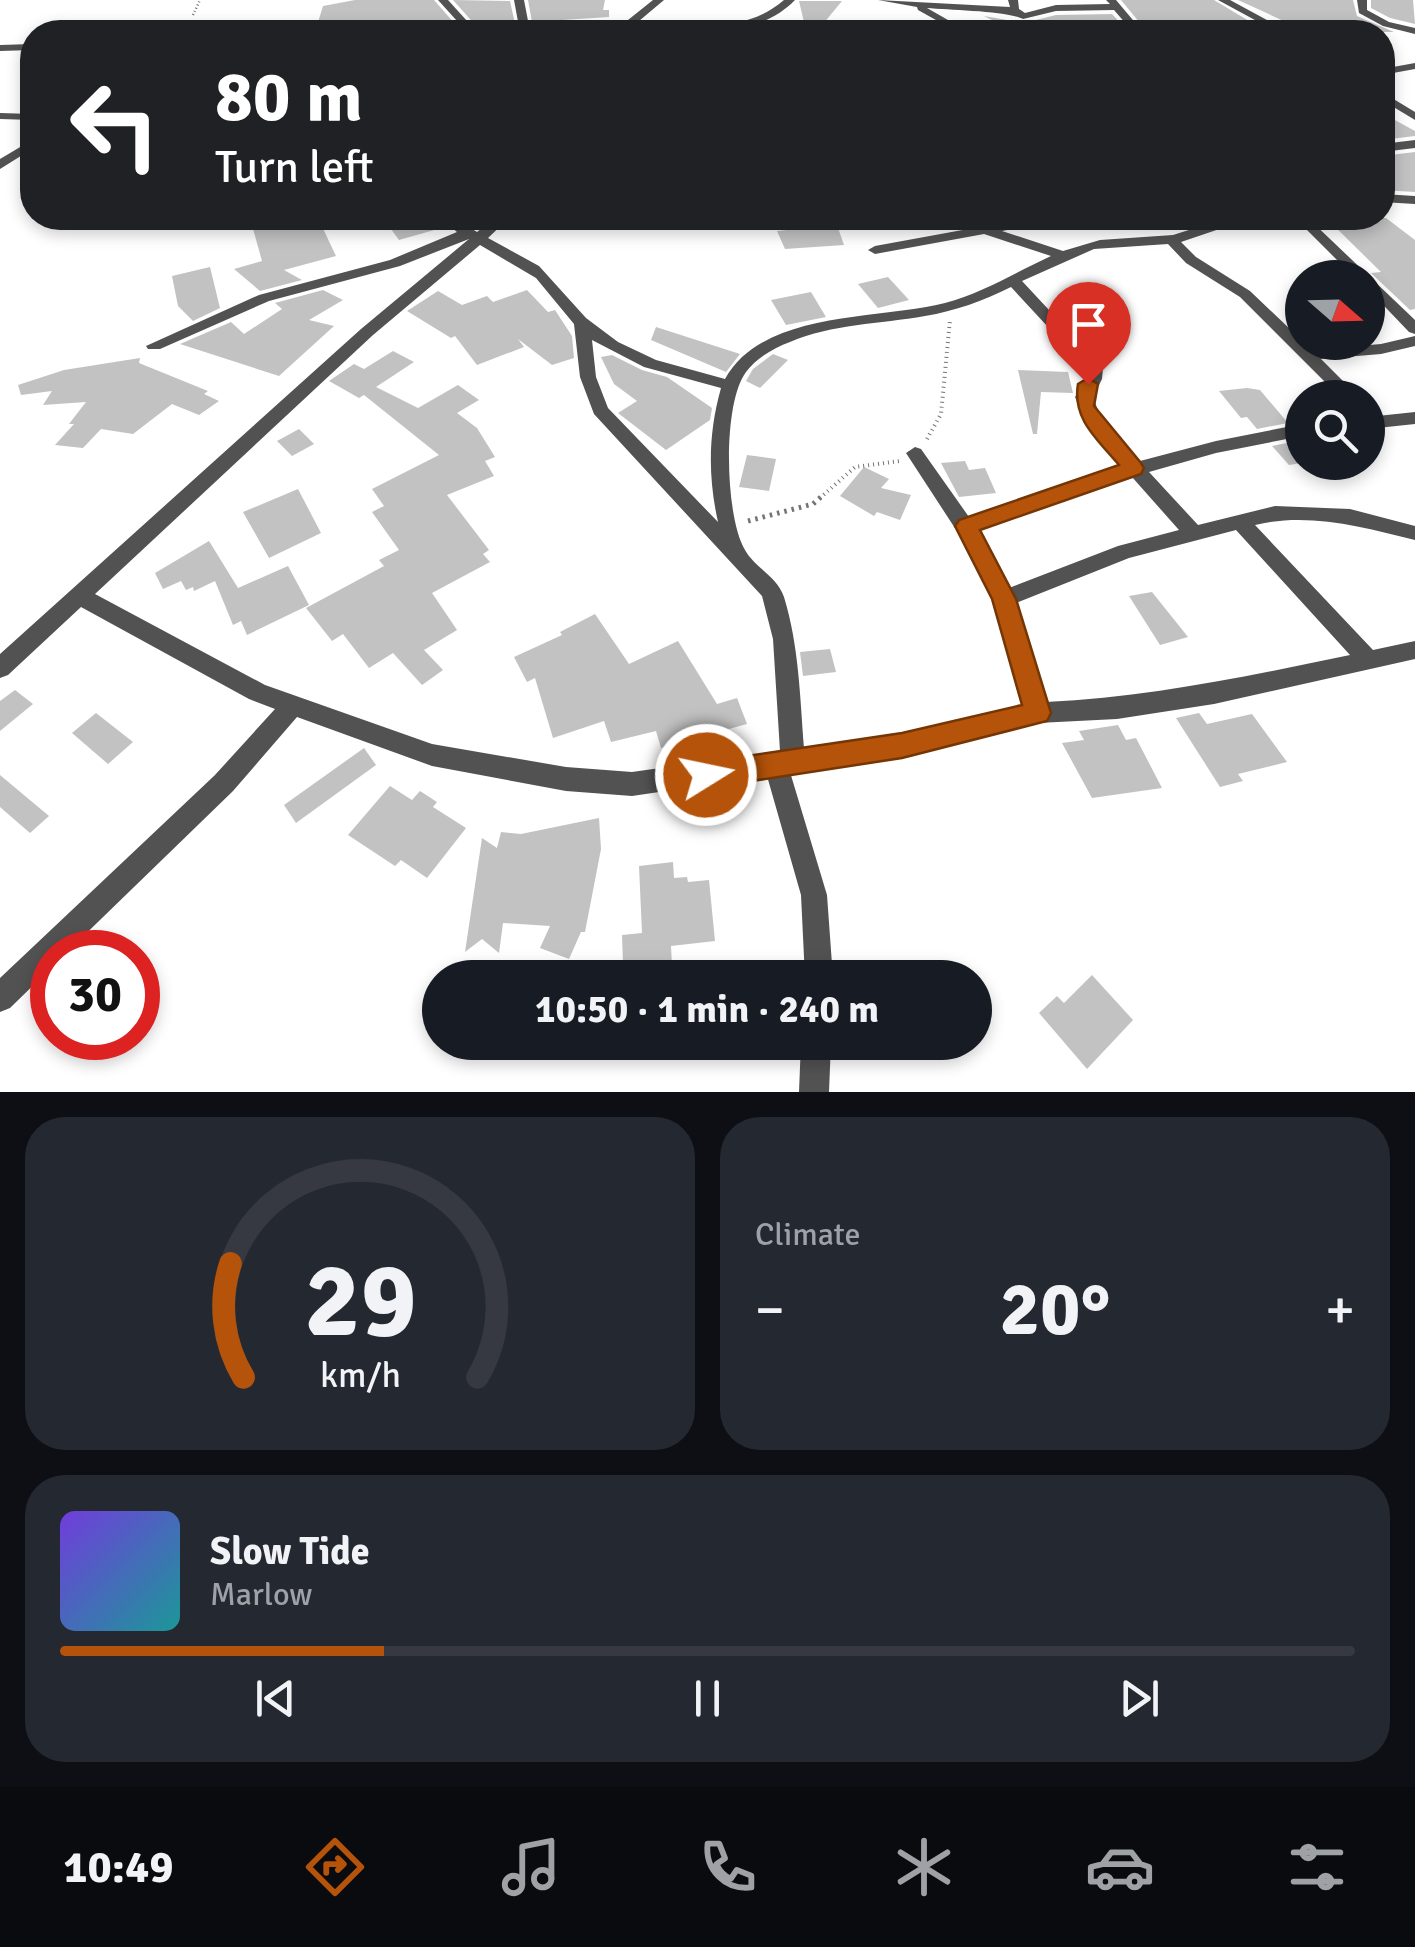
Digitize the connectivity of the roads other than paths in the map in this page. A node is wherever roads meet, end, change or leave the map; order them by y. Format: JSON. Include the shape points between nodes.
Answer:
{"nodes":[{"id":1,"x":176,"y":0,"type":"edge"},
{"id":2,"x":443,"y":0,"type":"edge"},
{"id":3,"x":659,"y":0,"type":"edge"},
{"id":4,"x":790,"y":0,"type":"edge"},
{"id":5,"x":883,"y":0,"type":"edge"},
{"id":6,"x":1222,"y":0,"type":"edge"},
{"id":7,"x":1362,"y":0,"type":"edge"},
{"id":8,"x":198,"y":3,"type":"dead end"},
{"id":9,"x":910,"y":4,"type":"junction"},
{"id":10,"x":1114,"y":4,"type":"edge"},
{"id":11,"x":1014,"y":5,"type":"edge"},
{"id":12,"x":984,"y":11,"type":"junction"},
{"id":13,"x":461,"y":20,"type":"edge"},
{"id":14,"x":634,"y":20,"type":"edge"},
{"id":15,"x":751,"y":20,"type":"edge"},
{"id":16,"x":936,"y":20,"type":"edge"},
{"id":17,"x":967,"y":20,"type":"edge"},
{"id":18,"x":1261,"y":20,"type":"edge"},
{"id":19,"x":1381,"y":20,"type":"edge"},
{"id":20,"x":463,"y":230,"type":"edge"},
{"id":21,"x":480,"y":230,"type":"edge"},
{"id":22,"x":987,"y":230,"type":"edge"},
{"id":23,"x":1200,"y":230,"type":"edge"},
{"id":24,"x":1314,"y":230,"type":"edge"},
{"id":25,"x":982,"y":231,"type":"junction"},
{"id":26,"x":470,"y":235,"type":"junction"},
{"id":27,"x":1171,"y":239,"type":"junction"},
{"id":28,"x":876,"y":250,"type":"dead end"},
{"id":29,"x":1062,"y":254,"type":"junction"},
{"id":30,"x":1346,"y":260,"type":"edge"},
{"id":31,"x":1012,"y":279,"type":"junction"},
{"id":32,"x":1385,"y":298,"type":"edge"},
{"id":33,"x":582,"y":324,"type":"junction"},
{"id":34,"x":1415,"y":329,"type":"edge"},
{"id":35,"x":1285,"y":333,"type":"edge"},
{"id":36,"x":1415,"y":341,"type":"edge"},
{"id":37,"x":154,"y":346,"type":"dead end"},
{"id":38,"x":1385,"y":348,"type":"edge"},
{"id":39,"x":1314,"y":360,"type":"edge"},
{"id":40,"x":1334,"y":380,"type":"edge"},
{"id":41,"x":730,"y":386,"type":"junction"},
{"id":42,"x":1415,"y":418,"type":"edge"},
{"id":43,"x":1385,"y":419,"type":"edge"},
{"id":44,"x":1285,"y":433,"type":"edge"},
{"id":45,"x":915,"y":453,"type":"road end"},
{"id":46,"x":1133,"y":468,"type":"junction"},
{"id":47,"x":1238,"y":521,"type":"junction"},
{"id":48,"x":966,"y":526,"type":"junction"},
{"id":49,"x":1194,"y":532,"type":"junction"},
{"id":50,"x":1415,"y":533,"type":"edge"},
{"id":51,"x":732,"y":539,"type":"junction"},
{"id":52,"x":80,"y":596,"type":"junction"},
{"id":53,"x":1004,"y":599,"type":"junction"},
{"id":54,"x":1415,"y":650,"type":"edge"},
{"id":55,"x":1371,"y":662,"type":"junction"},
{"id":56,"x":0,"y":668,"type":"edge"},
{"id":57,"x":292,"y":706,"type":"junction"},
{"id":58,"x":1038,"y":713,"type":"junction"},
{"id":59,"x":784,"y":761,"type":"junction"},
{"id":60,"x":818,"y":960,"type":"edge"},
{"id":61,"x":0,"y":998,"type":"edge"},
{"id":62,"x":815,"y":1060,"type":"edge"},
{"id":63,"x":814,"y":1092,"type":"edge"}],
"edges":[{"from":1,"to":8,"type":"street"},
{"from":2,"to":13,"type":"street"},
{"from":3,"to":14,"type":"street"},
{"from":4,"to":15,"type":"street"},
{"from":5,"to":9,"type":"street"},
{"from":6,"to":18,"type":"street"},
{"from":7,"to":19,"type":"street","via":[[1362,11]]},
{"from":9,"to":12,"type":"street"},
{"from":9,"to":16,"type":"street"},
{"from":10,"to":11,"type":"street","via":[[1028,16]]},
{"from":11,"to":12,"type":"street"},
{"from":12,"to":17,"type":"street"},
{"from":20,"to":26,"type":"street"},
{"from":21,"to":26,"type":"street"},
{"from":22,"to":25,"type":"street"},
{"from":23,"to":27,"type":"street"},
{"from":24,"to":30,"type":"street"},
{"from":25,"to":28,"type":"street"},
{"from":25,"to":29,"type":"street"},
{"from":26,"to":33,"type":"street","via":[[536,270]]},
{"from":26,"to":37,"type":"street","via":[[264,298]]},
{"from":26,"to":52,"type":"street"},
{"from":27,"to":29,"type":"street"},
{"from":27,"to":35,"type":"street"},
{"from":29,"to":31,"type":"street"},
{"from":31,"to":41,"type":"street","via":[[950,306],[793,336],[742,365]]},
{"from":31,"to":46,"type":"street","via":[[1095,368],[1084,406]]},
{"from":32,"to":34,"type":"street"},
{"from":33,"to":41,"type":"street","via":[[654,365]]},
{"from":33,"to":51,"type":"street","via":[[600,410]]},
{"from":36,"to":38,"type":"street"},
{"from":39,"to":40,"type":"street"},
{"from":41,"to":51,"type":"street","via":[[716,450]]},
{"from":42,"to":43,"type":"street"},
{"from":44,"to":46,"type":"street"},
{"from":45,"to":48,"type":"street"},
{"from":46,"to":48,"type":"street"},
{"from":46,"to":49,"type":"street"},
{"from":47,"to":49,"type":"street"},
{"from":47,"to":50,"type":"street","via":[[1313,512]]},
{"from":47,"to":55,"type":"street"},
{"from":48,"to":53,"type":"street"},
{"from":49,"to":53,"type":"street"},
{"from":51,"to":59,"type":"street","via":[[780,610]]},
{"from":52,"to":56,"type":"street"},
{"from":52,"to":57,"type":"street"},
{"from":53,"to":58,"type":"street"},
{"from":54,"to":55,"type":"street"},
{"from":55,"to":58,"type":"street","via":[[1117,709]]},
{"from":57,"to":59,"type":"street","via":[[432,755],[566,779],[632,784]]},
{"from":57,"to":61,"type":"street","via":[[224,783]]},
{"from":58,"to":59,"type":"street","via":[[902,745]]},
{"from":59,"to":60,"type":"street","via":[[814,895]]},
{"from":62,"to":63,"type":"street"}]}
